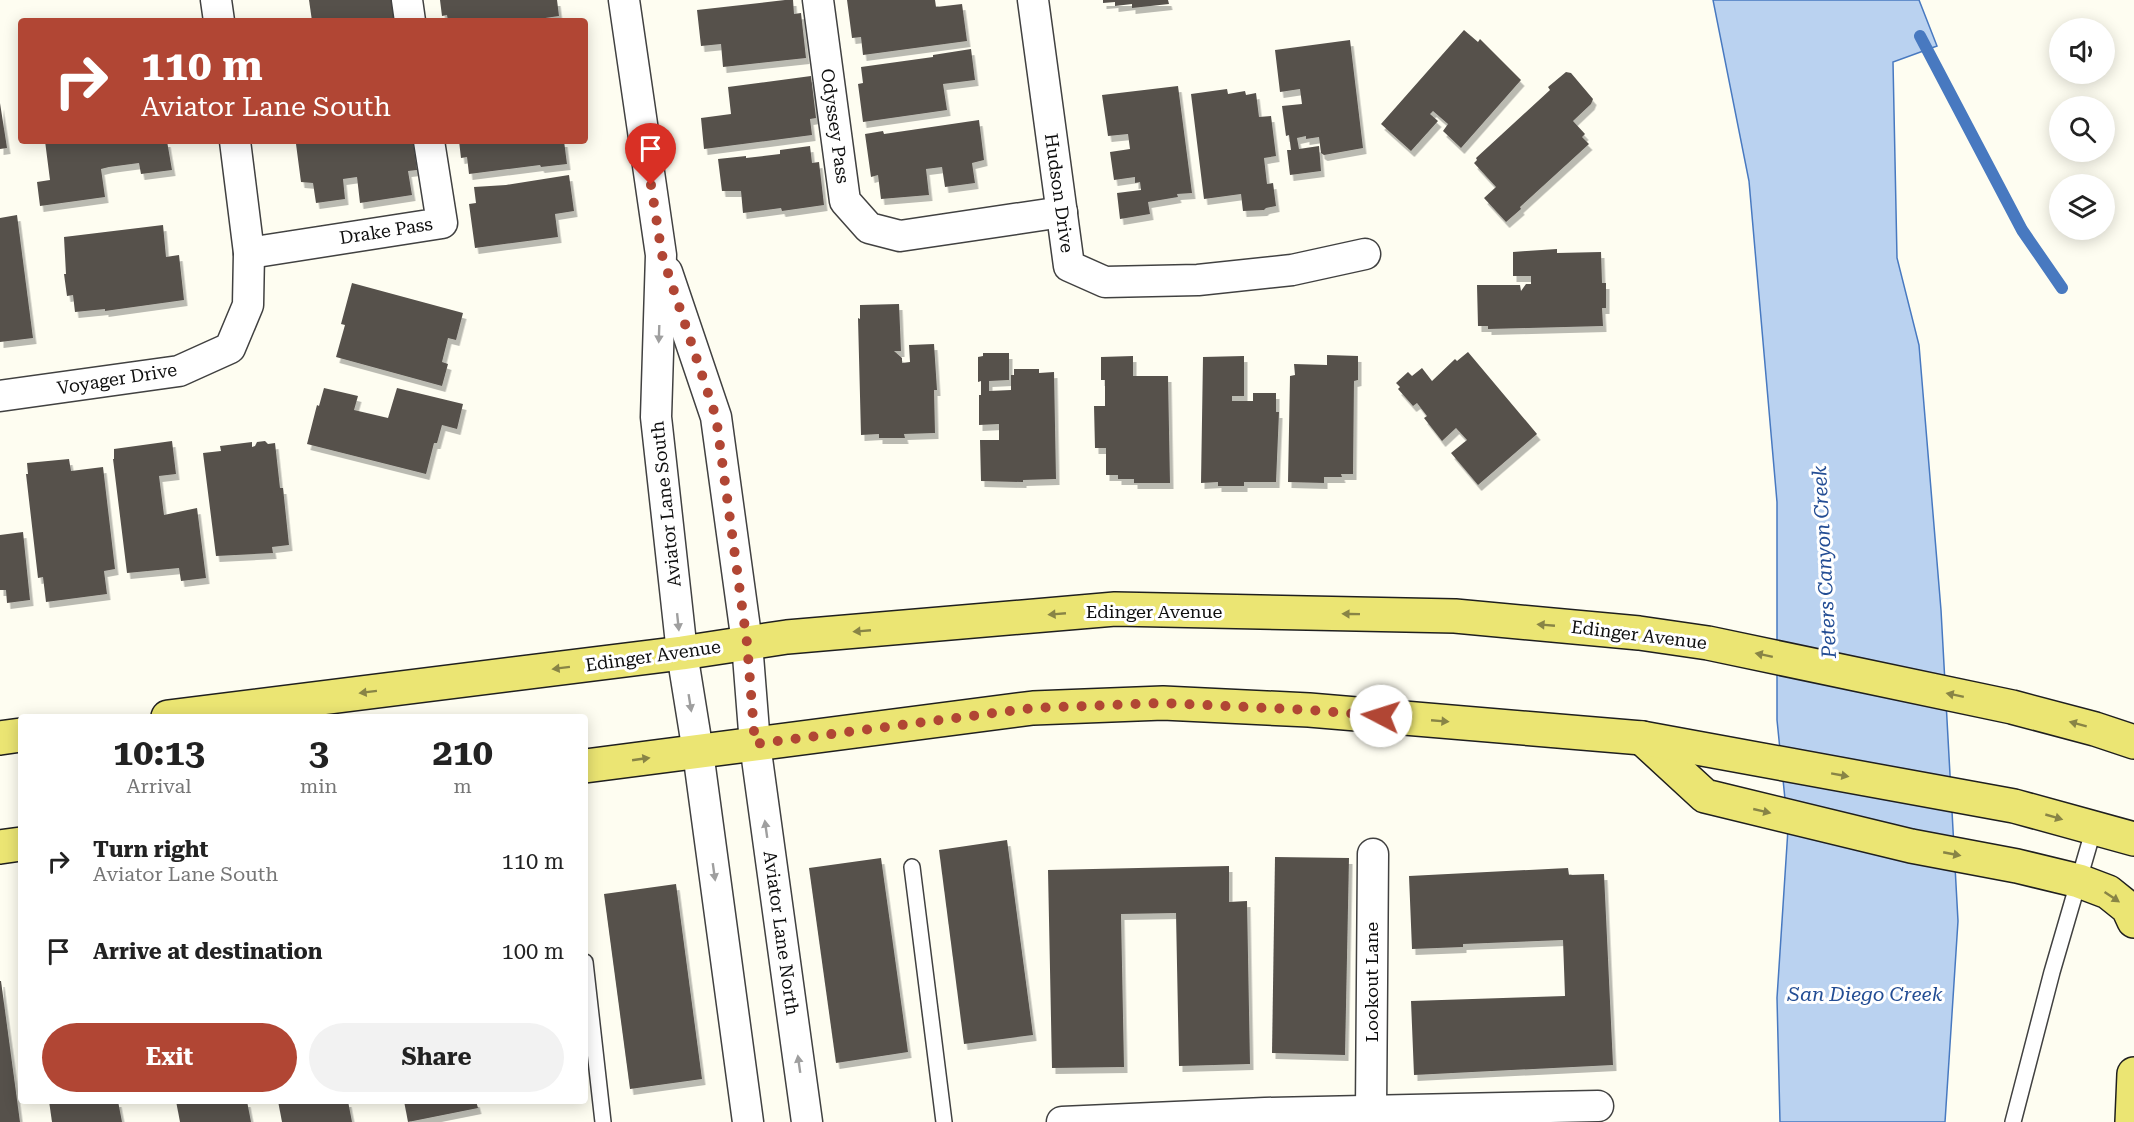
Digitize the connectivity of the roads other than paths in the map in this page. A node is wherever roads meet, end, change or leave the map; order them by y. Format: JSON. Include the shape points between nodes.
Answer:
{"nodes":[{"id":1,"x":216,"y":0,"type":"edge"},
{"id":2,"x":407,"y":0,"type":"edge"},
{"id":3,"x":624,"y":0,"type":"edge"},
{"id":4,"x":818,"y":0,"type":"edge"},
{"id":5,"x":1033,"y":0,"type":"edge"},
{"id":6,"x":219,"y":18,"type":"edge"},
{"id":7,"x":410,"y":18,"type":"edge"},
{"id":8,"x":235,"y":144,"type":"edge"},
{"id":9,"x":429,"y":144,"type":"edge"},
{"id":10,"x":1062,"y":212,"type":"junction"},
{"id":11,"x":249,"y":253,"type":"junction"},
{"id":12,"x":1365,"y":254,"type":"dead end"},
{"id":13,"x":662,"y":255,"type":"junction"},
{"id":14,"x":0,"y":396,"type":"edge"},
{"id":15,"x":747,"y":643,"type":"junction"},
{"id":16,"x":682,"y":653,"type":"junction"},
{"id":17,"x":192,"y":714,"type":"edge"},
{"id":18,"x":18,"y":735,"type":"edge"},
{"id":19,"x":0,"y":738,"type":"edge"},
{"id":20,"x":1642,"y":738,"type":"junction"},
{"id":21,"x":2134,"y":742,"type":"edge"},
{"id":22,"x":755,"y":744,"type":"junction"},
{"id":23,"x":698,"y":752,"type":"junction"},
{"id":24,"x":588,"y":766,"type":"edge"},
{"id":25,"x":2094,"y":828,"type":"junction"},
{"id":26,"x":2134,"y":839,"type":"edge"},
{"id":27,"x":18,"y":845,"type":"edge"},
{"id":28,"x":0,"y":848,"type":"edge"},
{"id":29,"x":1373,"y":854,"type":"dead end"},
{"id":30,"x":912,"y":867,"type":"dead end"},
{"id":31,"x":2079,"y":881,"type":"junction"},
{"id":32,"x":2134,"y":921,"type":"edge"},
{"id":33,"x":588,"y":989,"type":"edge"},
{"id":34,"x":2134,"y":1074,"type":"edge"},
{"id":35,"x":1598,"y":1106,"type":"dead end"},
{"id":36,"x":1371,"y":1111,"type":"junction"},
{"id":37,"x":1265,"y":1118,"type":"edge"},
{"id":38,"x":603,"y":1122,"type":"edge"},
{"id":39,"x":748,"y":1122,"type":"edge"},
{"id":40,"x":807,"y":1122,"type":"edge"},
{"id":41,"x":945,"y":1122,"type":"edge"},
{"id":42,"x":1062,"y":1122,"type":"edge"},
{"id":43,"x":2013,"y":1122,"type":"edge"},
{"id":44,"x":2132,"y":1122,"type":"edge"}],
"edges":[{"from":1,"to":6,"type":"street"},
{"from":2,"to":7,"type":"street"},
{"from":3,"to":13,"type":"street","name":"Aviator Lane South"},
{"from":4,"to":10,"type":"street","name":"Odyssey Pass","via":[[845,201],[869,228],[900,236]]},
{"from":5,"to":10,"type":"street","name":"Hudson Drive"},
{"from":8,"to":11,"type":"street"},
{"from":9,"to":11,"type":"street","name":"Drake Pass","via":[[442,223]]},
{"from":10,"to":12,"type":"street","name":"Hudson Drive","via":[[1069,266],[1105,282],[1198,280],[1280,271]]},
{"from":11,"to":14,"type":"street","name":"Voyager Drive","via":[[248,305],[230,348],[179,371]]},
{"from":13,"to":15,"type":"street","name":"Aviator Lane South","via":[[716,417]]},
{"from":13,"to":16,"type":"street","name":"Aviator Lane South","one_way":true,"via":[[656,417]]},
{"from":15,"to":16,"type":"main road","name":"Edinger Avenue"},
{"from":21,"to":15,"type":"main road","name":"Edinger Avenue","one_way":true,"via":[[2012,706],[1708,643],[1455,616],[1115,609]]},
{"from":15,"to":22,"type":"street","name":"Aviator Lane South"},
{"from":16,"to":17,"type":"main road","name":"Edinger Avenue","one_way":true},
{"from":16,"to":23,"type":"street","name":"Aviator Lane South","one_way":true},
{"from":18,"to":19,"type":"main road"},
{"from":22,"to":20,"type":"main road","one_way":true,"via":[[1033,708],[1163,703],[1310,710]]},
{"from":20,"to":25,"type":"main road","one_way":true,"via":[[2014,806]]},
{"from":20,"to":31,"type":"main road","one_way":true,"via":[[1705,796],[1911,846]]},
{"from":22,"to":23,"type":"main road"},
{"from":40,"to":22,"type":"street","name":"Aviator Lane North","one_way":true},
{"from":24,"to":23,"type":"main road","one_way":true},
{"from":23,"to":39,"type":"street","one_way":true},
{"from":25,"to":26,"type":"main road"},
{"from":25,"to":31,"type":"lane"},
{"from":27,"to":28,"type":"main road"},
{"from":29,"to":36,"type":"street","name":"Lookout Lane"},
{"from":30,"to":41,"type":"lane"},
{"from":31,"to":32,"type":"main road","one_way":true,"via":[[2108,892],[2128,908]]},
{"from":31,"to":43,"type":"lane"},
{"from":33,"to":38,"type":"lane"},
{"from":34,"to":44,"type":"main road"},
{"from":35,"to":36,"type":"street"},
{"from":36,"to":37,"type":"street"},
{"from":37,"to":42,"type":"street"}]}
